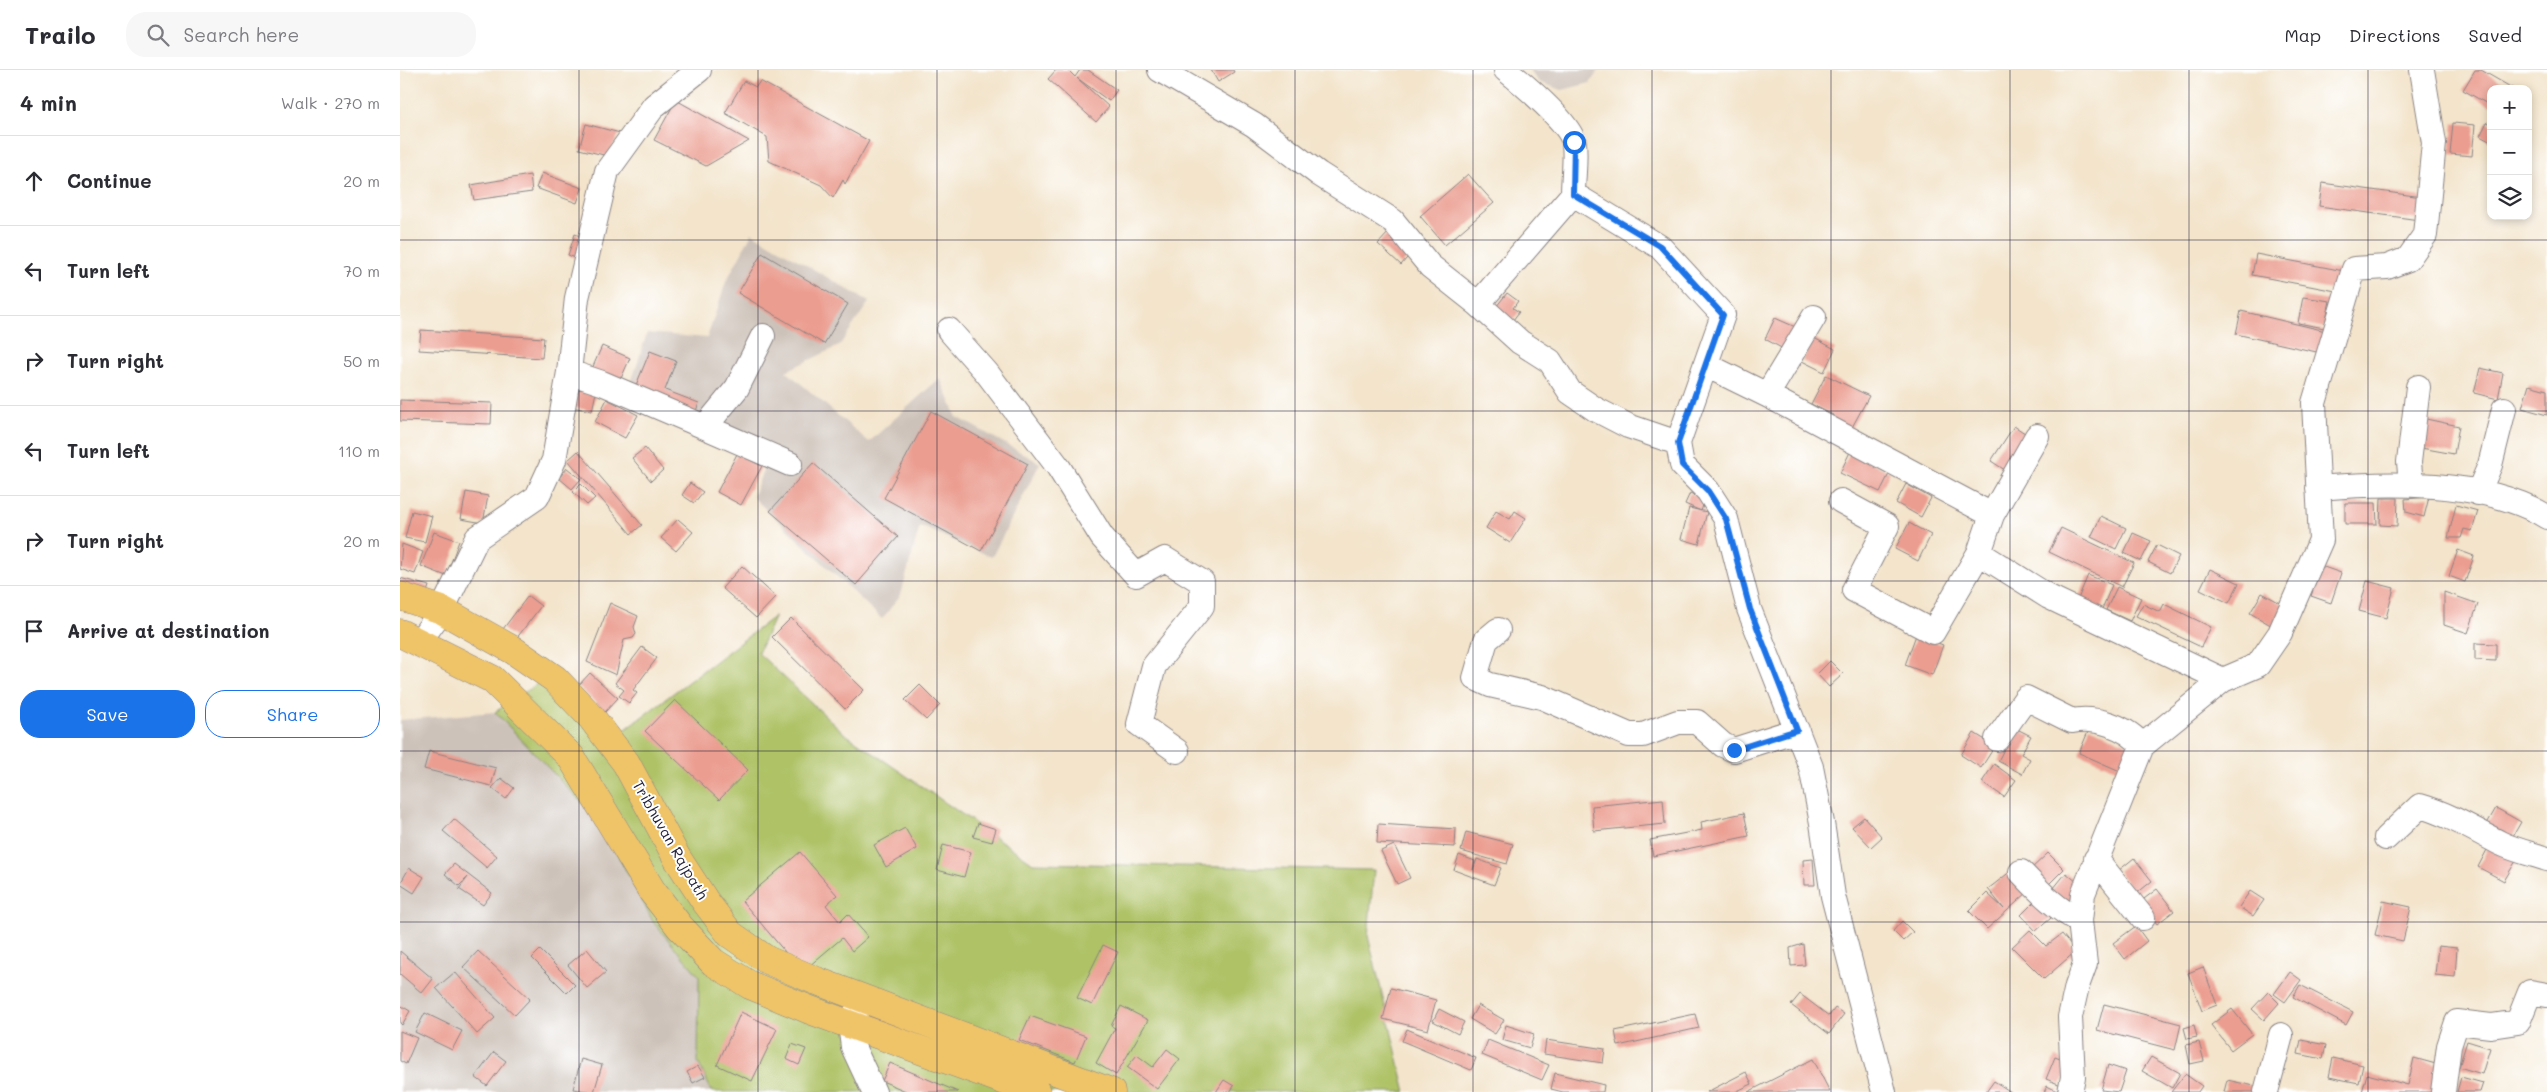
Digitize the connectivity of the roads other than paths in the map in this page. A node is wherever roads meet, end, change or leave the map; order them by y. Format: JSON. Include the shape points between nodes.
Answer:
{"nodes":[{"id":1,"x":699,"y":70,"type":"edge"},
{"id":2,"x":1160,"y":70,"type":"edge"},
{"id":3,"x":1506,"y":70,"type":"edge"},
{"id":4,"x":2422,"y":70,"type":"edge"},
{"id":5,"x":1573,"y":194,"type":"junction"},
{"id":6,"x":1478,"y":304,"type":"junction"},
{"id":7,"x":1814,"y":317,"type":"dead end"},
{"id":8,"x":948,"y":330,"type":"dead end"},
{"id":9,"x":763,"y":336,"type":"dead end"},
{"id":10,"x":1706,"y":365,"type":"junction"},
{"id":11,"x":569,"y":372,"type":"junction"},
{"id":12,"x":2418,"y":387,"type":"dead end"},
{"id":13,"x":1767,"y":395,"type":"junction"},
{"id":14,"x":2504,"y":409,"type":"dead end"},
{"id":15,"x":705,"y":427,"type":"junction"},
{"id":16,"x":2037,"y":436,"type":"dead end"},
{"id":17,"x":1678,"y":443,"type":"junction"},
{"id":18,"x":790,"y":464,"type":"dead end"},
{"id":19,"x":2411,"y":484,"type":"junction"},
{"id":20,"x":2318,"y":488,"type":"junction"},
{"id":21,"x":2478,"y":492,"type":"junction"},
{"id":22,"x":1841,"y":501,"type":"dead end"},
{"id":23,"x":1992,"y":515,"type":"junction"},
{"id":24,"x":2547,"y":517,"type":"edge"},
{"id":25,"x":1979,"y":553,"type":"junction"},
{"id":26,"x":400,"y":596,"type":"edge"},
{"id":27,"x":442,"y":610,"type":"junction"},
{"id":28,"x":1498,"y":630,"type":"dead end"},
{"id":29,"x":409,"y":637,"type":"edge"},
{"id":30,"x":2223,"y":680,"type":"junction"},
{"id":31,"x":1797,"y":730,"type":"junction"},
{"id":32,"x":1997,"y":739,"type":"dead end"},
{"id":33,"x":2142,"y":746,"type":"junction"},
{"id":34,"x":1177,"y":750,"type":"dead end"},
{"id":35,"x":2386,"y":838,"type":"dead end"},
{"id":36,"x":2096,"y":859,"type":"junction"},
{"id":37,"x":2547,"y":860,"type":"edge"},
{"id":38,"x":2021,"y":872,"type":"dead end"},
{"id":39,"x":2143,"y":918,"type":"dead end"},
{"id":40,"x":2080,"y":921,"type":"junction"},
{"id":41,"x":2547,"y":995,"type":"edge"},
{"id":42,"x":863,"y":998,"type":"junction"},
{"id":43,"x":850,"y":1024,"type":"junction"},
{"id":44,"x":2281,"y":1035,"type":"dead end"},
{"id":45,"x":874,"y":1092,"type":"edge"},
{"id":46,"x":1036,"y":1092,"type":"edge"},
{"id":47,"x":1111,"y":1092,"type":"edge"},
{"id":48,"x":1884,"y":1092,"type":"edge"},
{"id":49,"x":2070,"y":1092,"type":"edge"},
{"id":50,"x":2266,"y":1092,"type":"edge"},
{"id":51,"x":2443,"y":1092,"type":"edge"}],
"edges":[{"from":1,"to":11,"type":"street","via":[[654,106],[607,171],[577,298]]},
{"from":2,"to":6,"type":"street","via":[[1254,126],[1319,174],[1393,221],[1430,266]]},
{"from":3,"to":5,"type":"street","via":[[1536,94],[1574,142]]},
{"from":4,"to":20,"type":"street","via":[[2434,143],[2425,236],[2408,259],[2387,267],[2354,269],[2314,403]]},
{"from":5,"to":6,"type":"street"},
{"from":5,"to":10,"type":"street","via":[[1660,246],[1723,315]]},
{"from":6,"to":17,"type":"street","via":[[1520,342],[1550,361],[1570,392],[1628,426]]},
{"from":7,"to":13,"type":"street"},
{"from":8,"to":34,"type":"street","via":[[987,373],[1060,468],[1102,537],[1136,575],[1165,559],[1202,582],[1202,606],[1154,666],[1139,724]]},
{"from":9,"to":15,"type":"street","via":[[737,388]]},
{"from":10,"to":13,"type":"street"},
{"from":10,"to":17,"type":"street"},
{"from":11,"to":15,"type":"street","via":[[602,382]]},
{"from":11,"to":27,"type":"street","via":[[554,460],[537,497],[477,538]]},
{"from":12,"to":19,"type":"street","via":[[2409,462]]},
{"from":13,"to":23,"type":"street"},
{"from":14,"to":21,"type":"street","via":[[2490,465]]},
{"from":15,"to":18,"type":"street"},
{"from":16,"to":23,"type":"street"},
{"from":17,"to":31,"type":"street","via":[[1682,465],[1708,491],[1726,519],[1750,609]]},
{"from":19,"to":20,"type":"street","via":[[2374,483]]},
{"from":19,"to":21,"type":"street"},
{"from":20,"to":30,"type":"street","via":[[2321,540],[2280,633],[2258,665]]},
{"from":21,"to":24,"type":"street","via":[[2526,504]]},
{"from":22,"to":25,"type":"street","via":[[1887,526],[1854,590],[1933,632]]},
{"from":23,"to":25,"type":"street"},
{"from":25,"to":30,"type":"street","via":[[2049,597]]},
{"from":26,"to":27,"type":"highway","name":"Tribhuvan Rajpath"},
{"from":27,"to":29,"type":"street"},
{"from":27,"to":42,"type":"highway","name":"Tribhuvan Rajpath","via":[[513,650],[555,679],[591,717],[626,763],[677,858],[730,934],[767,960]]},
{"from":28,"to":31,"type":"street","via":[[1486,640],[1474,678],[1542,697],[1629,735],[1643,735],[1678,722],[1697,722],[1723,745],[1734,750]]},
{"from":29,"to":43,"type":"highway","via":[[492,679],[571,756],[652,891],[713,962],[750,984]]},
{"from":30,"to":33,"type":"street"},
{"from":31,"to":48,"type":"street","via":[[1811,767],[1833,896]]},
{"from":32,"to":33,"type":"street","via":[[2026,698],[2072,721],[2085,718],[2118,728],[2136,737]]},
{"from":33,"to":36,"type":"street"},
{"from":35,"to":37,"type":"street","via":[[2420,806],[2442,812],[2501,843]]},
{"from":36,"to":39,"type":"street"},
{"from":36,"to":40,"type":"street","via":[[2083,894]]},
{"from":38,"to":40,"type":"street","via":[[2043,896]]},
{"from":40,"to":49,"type":"street","via":[[2085,964],[2076,986],[2070,1017],[2073,1078]]},
{"from":41,"to":51,"type":"street","via":[[2530,992],[2518,1022],[2491,1026],[2457,1022],[2449,1046]]},
{"from":42,"to":43,"type":"street"},
{"from":42,"to":47,"type":"highway","name":"Tribhuvan Rajpath"},
{"from":43,"to":45,"type":"street","via":[[853,1047]]},
{"from":43,"to":46,"type":"highway"},
{"from":44,"to":50,"type":"street"}]}
